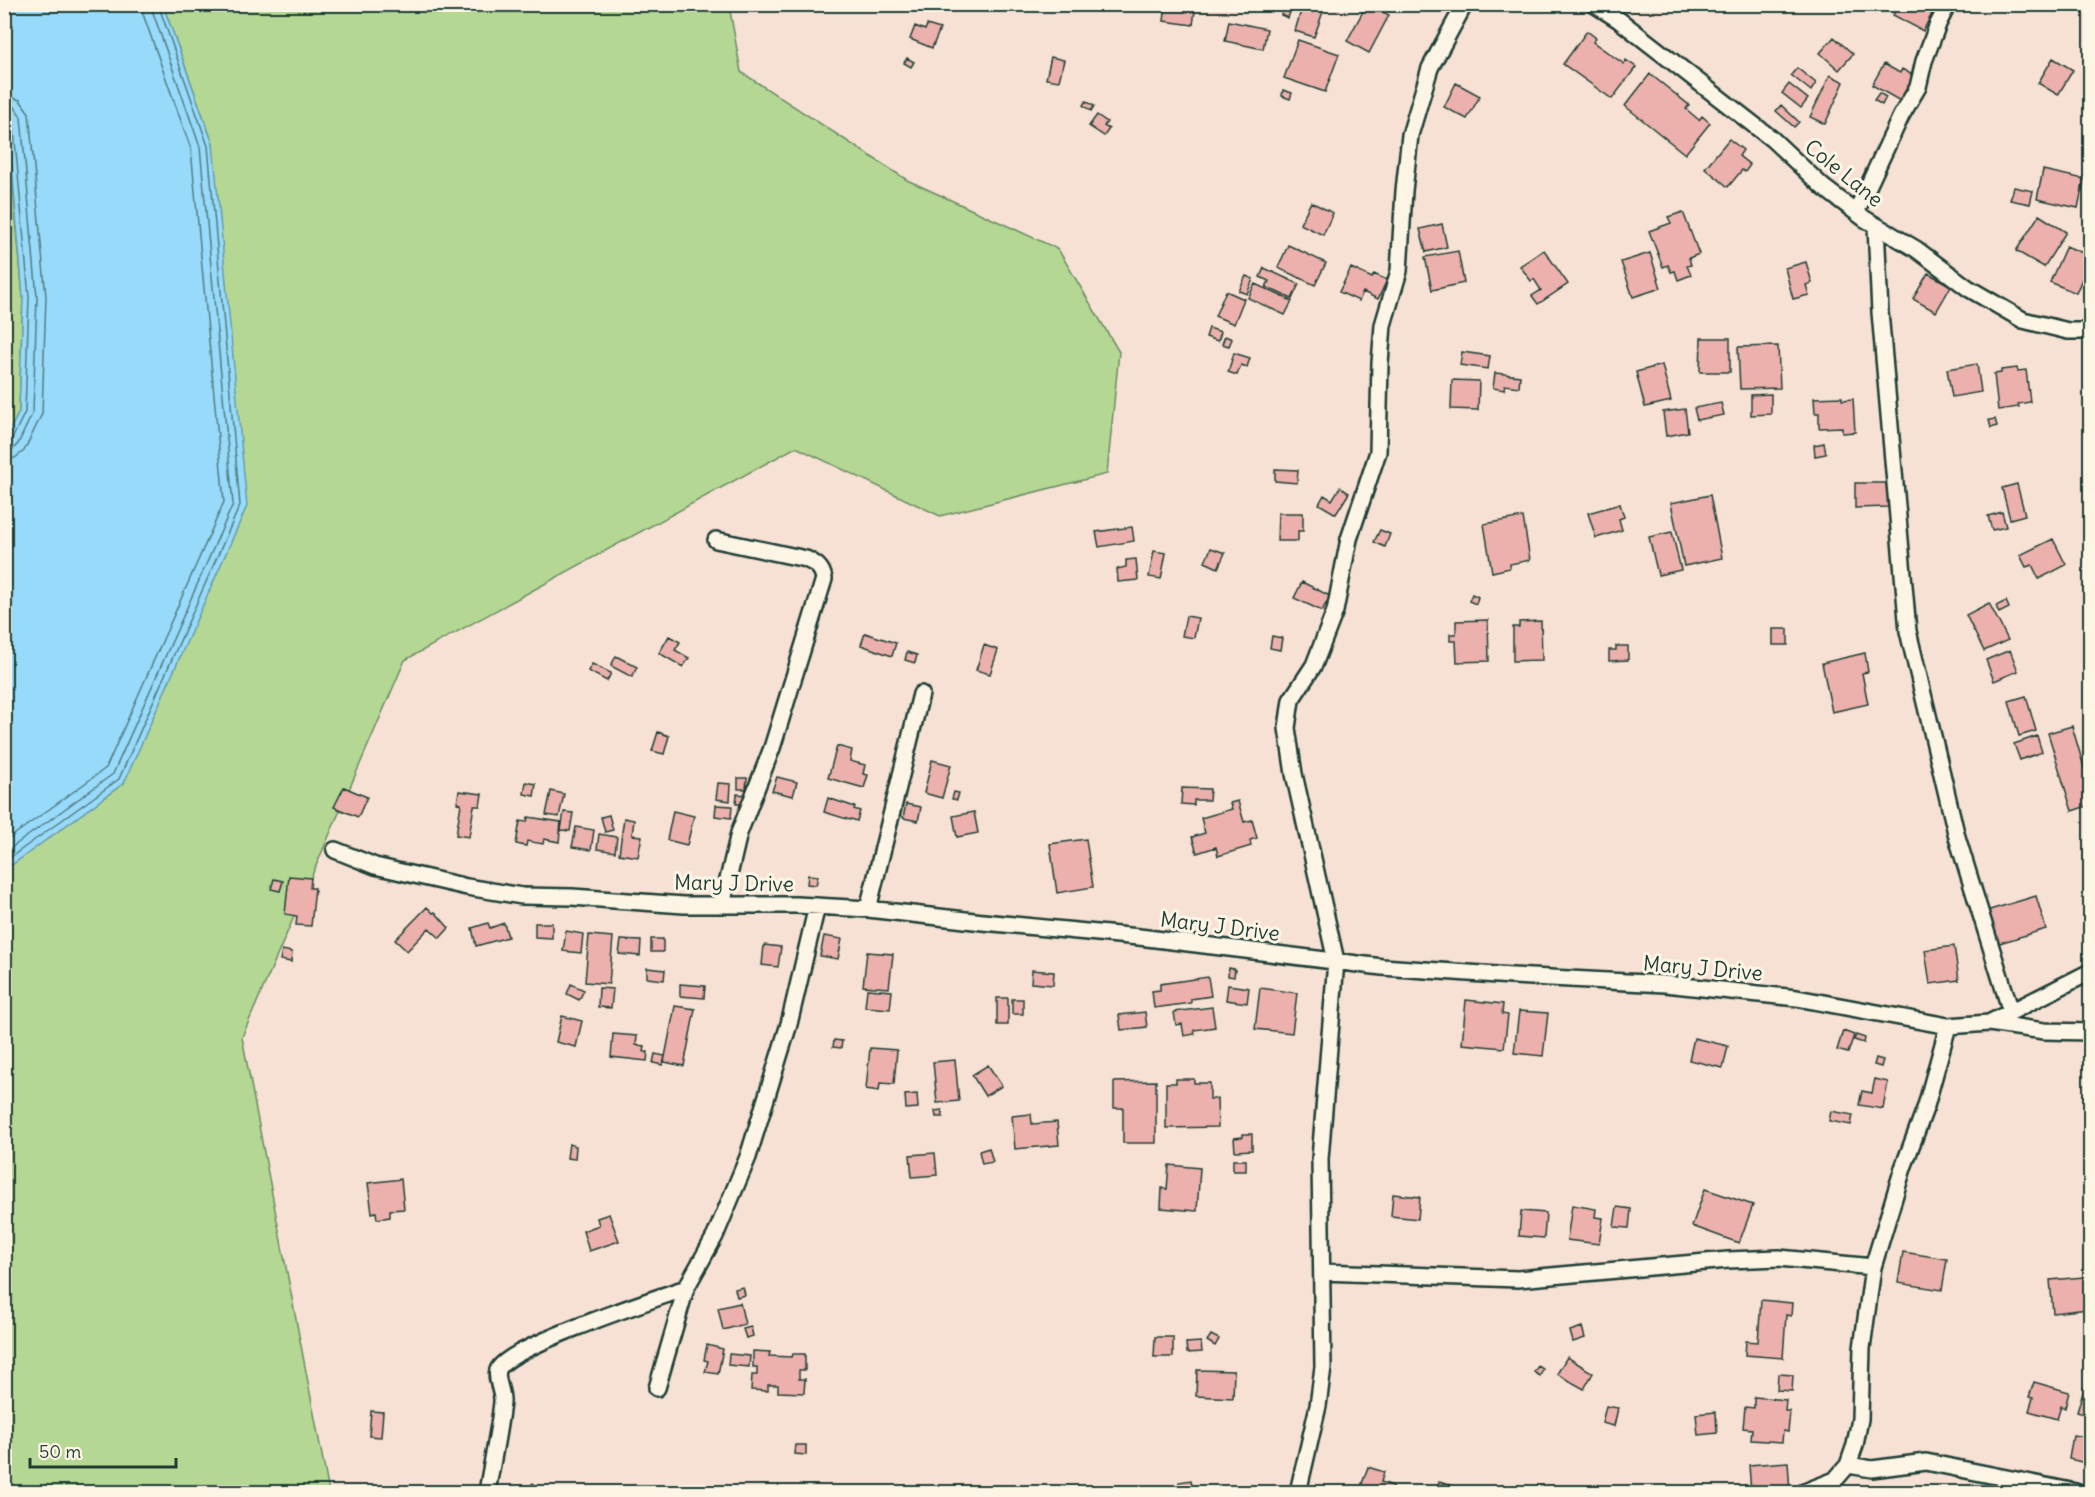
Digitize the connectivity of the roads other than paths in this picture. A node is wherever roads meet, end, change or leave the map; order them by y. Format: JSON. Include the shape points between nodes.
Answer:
{"nodes":[{"id":1,"x":1594,"y":4,"type":"edge"},
{"id":2,"x":1948,"y":4,"type":"edge"},
{"id":3,"x":1458,"y":6,"type":"edge"},
{"id":4,"x":1856,"y":212,"type":"junction"},
{"id":5,"x":1876,"y":226,"type":"junction"},
{"id":6,"x":2091,"y":331,"type":"edge"},
{"id":7,"x":716,"y":540,"type":"dead end"},
{"id":8,"x":921,"y":694,"type":"dead end"},
{"id":9,"x":335,"y":850,"type":"dead end"},
{"id":10,"x":722,"y":905,"type":"junction"},
{"id":11,"x":817,"y":906,"type":"junction"},
{"id":12,"x":868,"y":909,"type":"junction"},
{"id":13,"x":1336,"y":961,"type":"junction"},
{"id":14,"x":2091,"y":972,"type":"edge"},
{"id":15,"x":2011,"y":1012,"type":"junction"},
{"id":16,"x":1989,"y":1023,"type":"junction"},
{"id":17,"x":1947,"y":1026,"type":"junction"},
{"id":18,"x":2091,"y":1032,"type":"edge"},
{"id":19,"x":1873,"y":1267,"type":"junction"},
{"id":20,"x":1322,"y":1272,"type":"junction"},
{"id":21,"x":686,"y":1288,"type":"junction"},
{"id":22,"x":657,"y":1388,"type":"dead end"},
{"id":23,"x":1848,"y":1465,"type":"junction"},
{"id":24,"x":487,"y":1492,"type":"edge"},
{"id":25,"x":1298,"y":1492,"type":"edge"},
{"id":26,"x":1804,"y":1492,"type":"edge"},
{"id":27,"x":2076,"y":1492,"type":"edge"}],
"edges":[{"from":1,"to":4,"type":"street","name":"Cole Lane","via":[[1772,140]]},
{"from":2,"to":4,"type":"street","via":[[1924,61],[1918,87]]},
{"from":3,"to":13,"type":"street","via":[[1430,68],[1410,135],[1399,271],[1383,325],[1378,452],[1349,539],[1335,611],[1314,665],[1291,699],[1287,728]]},
{"from":4,"to":5,"type":"street","name":"Cole Lane"},
{"from":5,"to":6,"type":"street","name":"Cole Lane","via":[[2023,320],[2068,331]]},
{"from":5,"to":15,"type":"street","via":[[1908,631],[1957,837]]},
{"from":7,"to":10,"type":"street","via":[[806,559],[819,566],[824,579],[771,748],[739,833]]},
{"from":8,"to":12,"type":"street"},
{"from":9,"to":10,"type":"street","name":"Mary J Drive","via":[[385,868],[522,896]]},
{"from":10,"to":11,"type":"street","name":"Mary J Drive"},
{"from":11,"to":12,"type":"street","name":"Mary J Drive"},
{"from":11,"to":21,"type":"street","via":[[789,1024],[748,1157],[716,1236]]},
{"from":12,"to":13,"type":"street","name":"Mary J Drive"},
{"from":13,"to":17,"type":"street","name":"Mary J Drive","via":[[1665,984],[1797,998]]},
{"from":13,"to":20,"type":"street","via":[[1320,1159]]},
{"from":14,"to":15,"type":"street","name":"Mary J Drive"},
{"from":15,"to":16,"type":"street","name":"Mary J Drive"},
{"from":16,"to":17,"type":"street","name":"Mary J Drive"},
{"from":16,"to":18,"type":"street","via":[[2044,1031]]},
{"from":17,"to":19,"type":"street","via":[[1926,1106]]},
{"from":19,"to":20,"type":"street","via":[[1779,1258],[1518,1279]]},
{"from":19,"to":23,"type":"street","via":[[1862,1347],[1860,1419]]},
{"from":20,"to":25,"type":"street","via":[[1323,1367]]},
{"from":21,"to":22,"type":"street"},
{"from":21,"to":24,"type":"street","via":[[553,1337],[500,1366],[502,1400]]},
{"from":23,"to":26,"type":"street","via":[[1835,1480]]},
{"from":23,"to":27,"type":"street","via":[[1872,1469],[1916,1462],[1937,1464]]}]}
